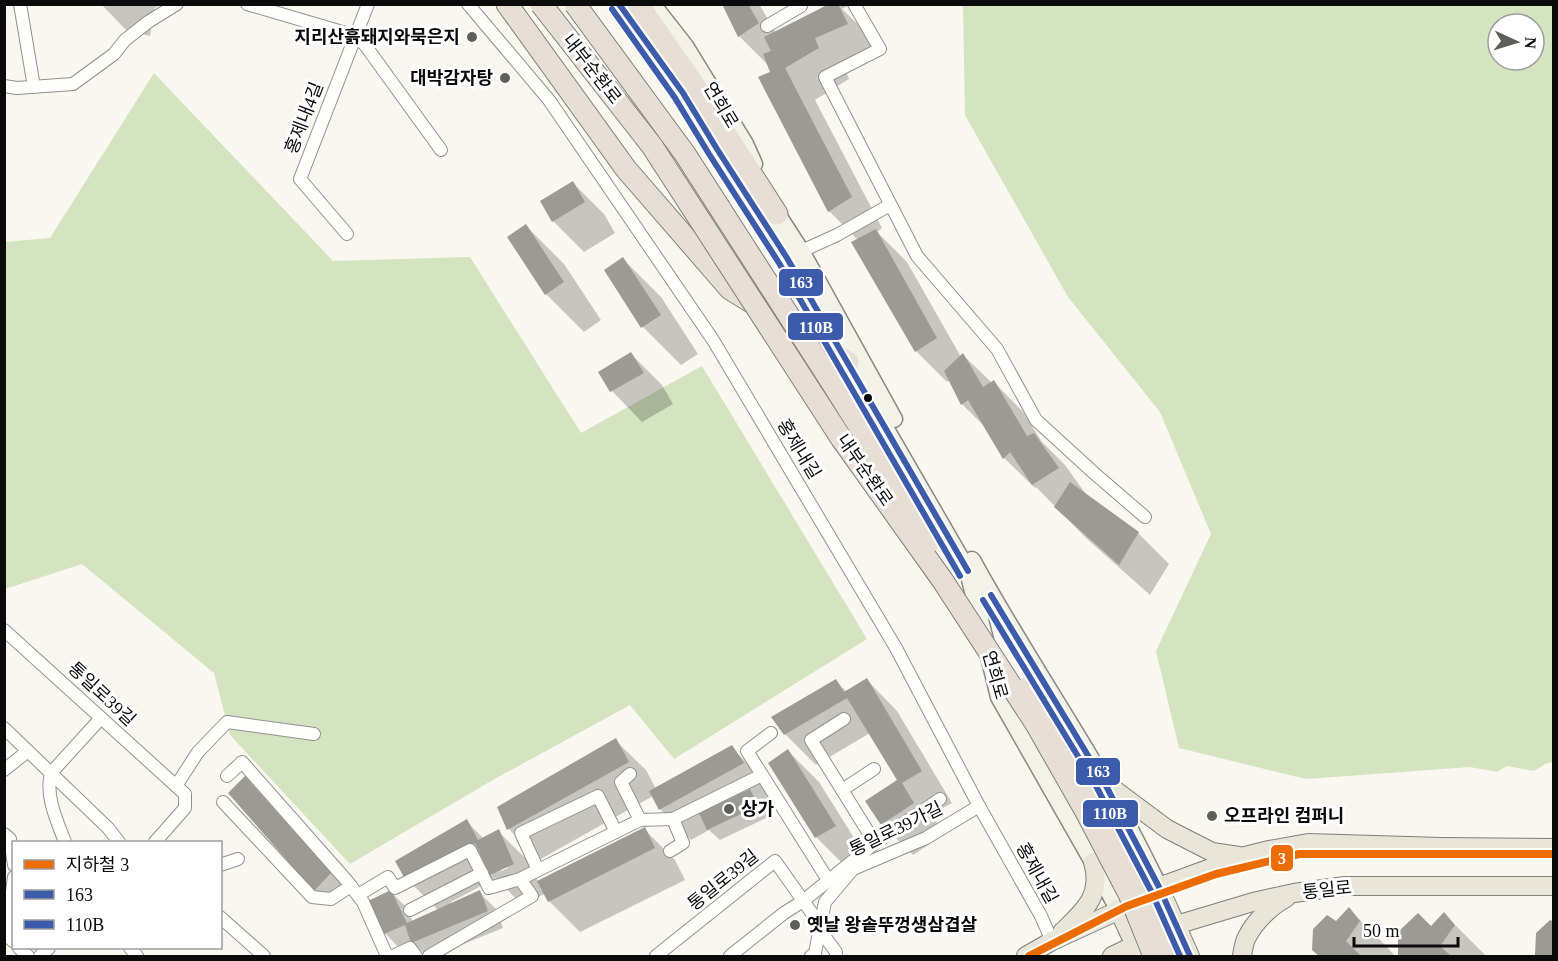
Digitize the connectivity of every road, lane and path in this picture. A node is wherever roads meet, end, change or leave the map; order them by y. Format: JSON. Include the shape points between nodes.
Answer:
{"nodes":[{"id":1,"x":20,"y":4,"type":"edge"},
{"id":2,"x":177,"y":4,"type":"edge"},
{"id":3,"x":248,"y":4,"type":"edge"},
{"id":4,"x":368,"y":4,"type":"edge"},
{"id":5,"x":468,"y":4,"type":"edge"},
{"id":6,"x":507,"y":4,"type":"edge"},
{"id":7,"x":541,"y":4,"type":"edge"},
{"id":8,"x":575,"y":4,"type":"edge"},
{"id":9,"x":619,"y":4,"type":"edge"},
{"id":10,"x":638,"y":4,"type":"edge"},
{"id":11,"x":652,"y":4,"type":"edge"},
{"id":12,"x":854,"y":4,"type":"edge"},
{"id":13,"x":801,"y":6,"type":"dead end"},
{"id":14,"x":767,"y":26,"type":"dead end"},
{"id":15,"x":356,"y":36,"type":"junction"},
{"id":16,"x":4,"y":86,"type":"edge"},
{"id":17,"x":34,"y":87,"type":"junction"},
{"id":18,"x":441,"y":150,"type":"dead end"},
{"id":19,"x":890,"y":205,"type":"junction"},
{"id":20,"x":777,"y":214,"type":"junction"},
{"id":21,"x":347,"y":234,"type":"dead end"},
{"id":22,"x":794,"y":255,"type":"junction"},
{"id":23,"x":848,"y":362,"type":"junction"},
{"id":24,"x":1146,"y":517,"type":"dead end"},
{"id":25,"x":4,"y":630,"type":"edge"},
{"id":26,"x":101,"y":718,"type":"junction"},
{"id":27,"x":844,"y":718,"type":"dead end"},
{"id":28,"x":4,"y":728,"type":"edge"},
{"id":29,"x":771,"y":733,"type":"dead end"},
{"id":30,"x":314,"y":734,"type":"dead end"},
{"id":31,"x":28,"y":750,"type":"junction"},
{"id":32,"x":874,"y":769,"type":"dead end"},
{"id":33,"x":4,"y":770,"type":"edge"},
{"id":34,"x":51,"y":773,"type":"junction"},
{"id":35,"x":630,"y":774,"type":"dead end"},
{"id":36,"x":762,"y":775,"type":"junction"},
{"id":37,"x":227,"y":776,"type":"dead end"},
{"id":38,"x":1104,"y":782,"type":"junction"},
{"id":39,"x":176,"y":786,"type":"junction"},
{"id":40,"x":842,"y":790,"type":"junction"},
{"id":41,"x":940,"y":799,"type":"dead end"},
{"id":42,"x":223,"y":802,"type":"dead end"},
{"id":43,"x":979,"y":806,"type":"junction"},
{"id":44,"x":673,"y":819,"type":"junction"},
{"id":45,"x":640,"y":820,"type":"junction"},
{"id":46,"x":616,"y":832,"type":"junction"},
{"id":47,"x":4,"y":834,"type":"edge"},
{"id":48,"x":64,"y":841,"type":"edge"},
{"id":49,"x":118,"y":841,"type":"edge"},
{"id":50,"x":157,"y":841,"type":"edge"},
{"id":51,"x":875,"y":843,"type":"junction"},
{"id":52,"x":1554,"y":848,"type":"edge"},
{"id":53,"x":670,"y":851,"type":"dead end"},
{"id":54,"x":12,"y":852,"type":"edge"},
{"id":55,"x":1241,"y":857,"type":"junction"},
{"id":56,"x":238,"y":859,"type":"dead end"},
{"id":57,"x":1093,"y":862,"type":"junction"},
{"id":58,"x":222,"y":864,"type":"edge"},
{"id":59,"x":538,"y":870,"type":"junction"},
{"id":60,"x":482,"y":873,"type":"junction"},
{"id":61,"x":520,"y":879,"type":"junction"},
{"id":62,"x":823,"y":884,"type":"junction"},
{"id":63,"x":1554,"y":886,"type":"edge"},
{"id":64,"x":1159,"y":887,"type":"junction"},
{"id":65,"x":354,"y":891,"type":"junction"},
{"id":66,"x":12,"y":892,"type":"edge"},
{"id":67,"x":1293,"y":893,"type":"junction"},
{"id":68,"x":802,"y":901,"type":"junction"},
{"id":69,"x":825,"y":902,"type":"junction"},
{"id":70,"x":1118,"y":909,"type":"junction"},
{"id":71,"x":410,"y":910,"type":"dead end"},
{"id":72,"x":222,"y":918,"type":"edge"},
{"id":73,"x":1176,"y":925,"type":"junction"},
{"id":74,"x":820,"y":930,"type":"junction"},
{"id":75,"x":12,"y":940,"type":"edge"},
{"id":76,"x":1052,"y":942,"type":"junction"},
{"id":77,"x":1138,"y":951,"type":"edge"},
{"id":78,"x":264,"y":957,"type":"edge"},
{"id":79,"x":387,"y":957,"type":"edge"},
{"id":80,"x":393,"y":957,"type":"edge"},
{"id":81,"x":416,"y":957,"type":"edge"},
{"id":82,"x":429,"y":957,"type":"edge"},
{"id":83,"x":656,"y":957,"type":"edge"},
{"id":84,"x":730,"y":957,"type":"edge"},
{"id":85,"x":811,"y":957,"type":"edge"},
{"id":86,"x":836,"y":957,"type":"edge"},
{"id":87,"x":1026,"y":957,"type":"edge"},
{"id":88,"x":1112,"y":957,"type":"edge"},
{"id":89,"x":1154,"y":957,"type":"edge"},
{"id":90,"x":1170,"y":957,"type":"edge"},
{"id":91,"x":1190,"y":957,"type":"edge"},
{"id":92,"x":1242,"y":957,"type":"edge"}],
"edges":[{"from":1,"to":17,"type":"street"},
{"from":2,"to":17,"type":"street","via":[[125,39],[114,54],[73,84]]},
{"from":3,"to":15,"type":"street"},
{"from":4,"to":15,"type":"street","name":"홍제내4길"},
{"from":5,"to":43,"type":"street","name":"홍제내길","via":[[549,100],[713,340],[896,648]]},
{"from":6,"to":23,"type":"highway","bridge":true,"via":[[626,169],[730,289]]},
{"from":7,"to":89,"type":"highway","name":"내부순환로","bridge":true,"via":[[652,146],[841,438],[943,581],[1036,724],[1129,894]]},
{"from":8,"to":90,"type":"highway","name":"내부순환로","bridge":true,"via":[[685,154],[947,568],[1048,715],[1134,870]]},
{"from":9,"to":22,"type":"main road","name":"연희로"},
{"from":10,"to":20,"type":"highway"},
{"from":11,"to":20,"type":"main road","name":"연희로","via":[[685,46],[744,144]]},
{"from":12,"to":19,"type":"street","via":[[880,50],[825,77]]},
{"from":13,"to":14,"type":"street"},
{"from":15,"to":18,"type":"street"},
{"from":15,"to":21,"type":"street","name":"홍제내4길","via":[[300,179]]},
{"from":16,"to":17,"type":"street"},
{"from":19,"to":22,"type":"street"},
{"from":19,"to":24,"type":"street","via":[[917,256],[997,349],[1036,420]]},
{"from":20,"to":22,"type":"main road","name":"연희로"},
{"from":22,"to":23,"type":"main road","name":"연희로"},
{"from":22,"to":38,"type":"main road","name":"연희로"},
{"from":23,"to":57,"type":"main road","name":"연희로","via":[[969,571],[999,697]]},
{"from":25,"to":26,"type":"street","name":"통일로39길"},
{"from":26,"to":34,"type":"street"},
{"from":26,"to":39,"type":"street","name":"통일로39길"},
{"from":27,"to":40,"type":"street","via":[[811,740]]},
{"from":28,"to":31,"type":"street"},
{"from":29,"to":36,"type":"street","via":[[747,751]]},
{"from":30,"to":39,"type":"street","via":[[226,722],[198,752]]},
{"from":31,"to":33,"type":"street"},
{"from":31,"to":34,"type":"street"},
{"from":32,"to":40,"type":"street"},
{"from":34,"to":48,"type":"street","via":[[53,812]]},
{"from":34,"to":49,"type":"street"},
{"from":35,"to":45,"type":"street","via":[[621,782]]},
{"from":36,"to":44,"type":"street"},
{"from":36,"to":62,"type":"street"},
{"from":37,"to":65,"type":"street","via":[[242,762]]},
{"from":38,"to":55,"type":"main road","via":[[1167,829],[1212,852]]},
{"from":38,"to":64,"type":"main road","name":"연희로"},
{"from":39,"to":50,"type":"street","via":[[185,794],[185,808]]},
{"from":40,"to":51,"type":"street"},
{"from":41,"to":51,"type":"street"},
{"from":42,"to":65,"type":"street","via":[[312,897],[331,899]]},
{"from":43,"to":69,"type":"street","name":"통일로39가길","via":[[926,838],[853,869]]},
{"from":43,"to":76,"type":"street","name":"홍제내길"},
{"from":44,"to":45,"type":"street"},
{"from":44,"to":53,"type":"street","via":[[683,843]]},
{"from":45,"to":46,"type":"street"},
{"from":46,"to":59,"type":"street"},
{"from":46,"to":59,"type":"street","via":[[598,796],[521,833]]},
{"from":47,"to":54,"type":"street","via":[[10,839]]},
{"from":51,"to":62,"type":"street"},
{"from":52,"to":55,"type":"main road","via":[[1308,843]]},
{"from":55,"to":64,"type":"main road"},
{"from":56,"to":58,"type":"street"},
{"from":57,"to":70,"type":"main road","name":"연희로"},
{"from":57,"to":76,"type":"main road","via":[[1096,880],[1090,902]]},
{"from":59,"to":61,"type":"street"},
{"from":60,"to":61,"type":"street","via":[[489,888]]},
{"from":60,"to":65,"type":"street","via":[[470,850],[395,888],[388,877]]},
{"from":60,"to":71,"type":"street"},
{"from":61,"to":82,"type":"street","via":[[532,897]]},
{"from":62,"to":68,"type":"street"},
{"from":62,"to":69,"type":"street"},
{"from":63,"to":67,"type":"main road","name":"통일로","via":[[1345,886]]},
{"from":64,"to":70,"type":"main road"},
{"from":64,"to":73,"type":"main road","name":"연희로"},
{"from":65,"to":79,"type":"street","via":[[363,902]]},
{"from":66,"to":75,"type":"street","via":[[6,935]]},
{"from":67,"to":73,"type":"main road","name":"통일로"},
{"from":67,"to":92,"type":"main road","via":[[1259,920],[1246,938]]},
{"from":68,"to":74,"type":"street","name":"통일로39길"},
{"from":68,"to":83,"type":"street","name":"통일로39길","via":[[775,861]]},
{"from":68,"to":84,"type":"street"},
{"from":69,"to":74,"type":"street"},
{"from":70,"to":76,"type":"main road"},
{"from":70,"to":77,"type":"main road","name":"연희로"},
{"from":72,"to":78,"type":"street"},
{"from":73,"to":77,"type":"main road","name":"통일로"},
{"from":73,"to":91,"type":"main road","name":"연희로"},
{"from":74,"to":85,"type":"street"},
{"from":74,"to":86,"type":"street"},
{"from":76,"to":87,"type":"main road"},
{"from":77,"to":88,"type":"main road","name":"통일로"},
{"from":80,"to":81,"type":"street","via":[[410,948]]}]}
